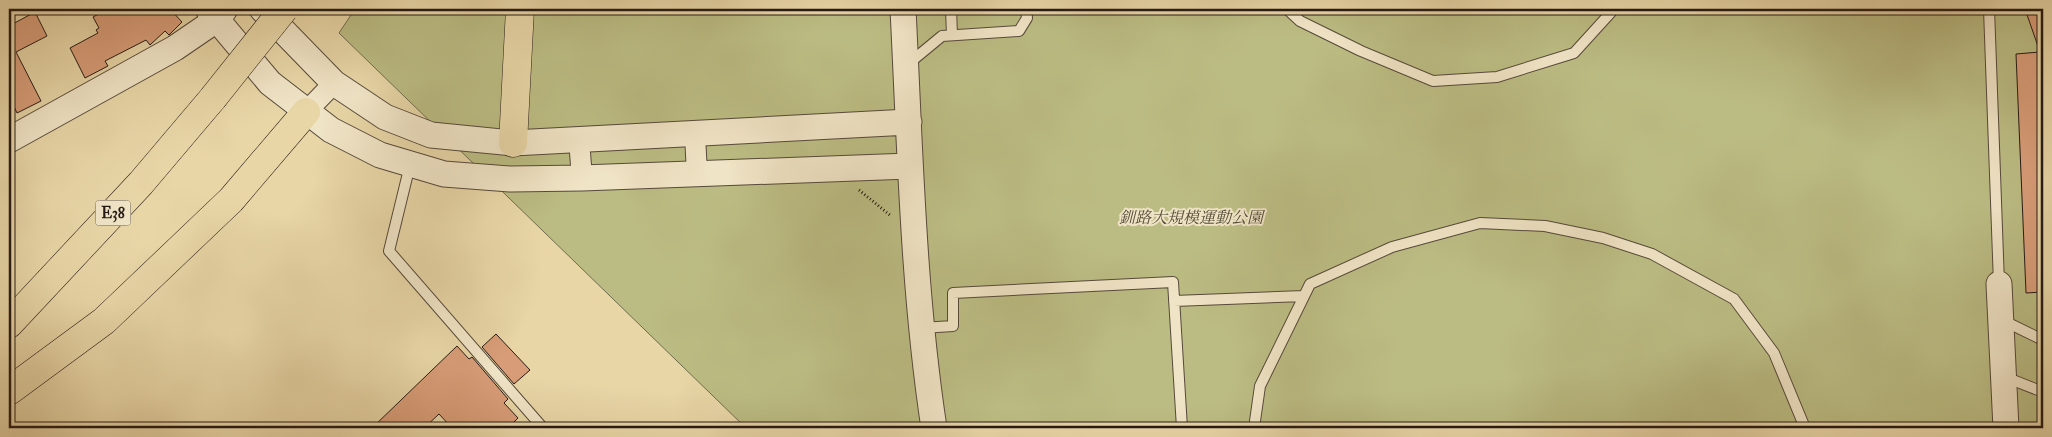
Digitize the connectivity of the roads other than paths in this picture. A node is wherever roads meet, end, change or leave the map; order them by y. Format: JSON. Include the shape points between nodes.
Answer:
{"nodes":[{"id":1,"x":264,"y":9,"type":"edge"},
{"id":2,"x":284,"y":9,"type":"edge"},
{"id":3,"x":520,"y":9,"type":"edge"},
{"id":4,"x":903,"y":9,"type":"edge"},
{"id":5,"x":951,"y":9,"type":"edge"},
{"id":6,"x":1026,"y":9,"type":"edge"},
{"id":7,"x":1287,"y":9,"type":"edge"},
{"id":8,"x":1614,"y":9,"type":"edge"},
{"id":9,"x":1989,"y":9,"type":"edge"},
{"id":10,"x":216,"y":13,"type":"edge"},
{"id":11,"x":952,"y":35,"type":"junction"},
{"id":12,"x":906,"y":66,"type":"junction"},
{"id":13,"x":334,"y":83,"type":"junction"},
{"id":14,"x":208,"y":94,"type":"junction"},
{"id":15,"x":306,"y":112,"type":"junction"},
{"id":16,"x":909,"y":122,"type":"junction"},
{"id":17,"x":695,"y":135,"type":"junction"},
{"id":18,"x":9,"y":140,"type":"edge"},
{"id":19,"x":579,"y":140,"type":"junction"},
{"id":20,"x":514,"y":143,"type":"junction"},
{"id":21,"x":411,"y":164,"type":"junction"},
{"id":22,"x":910,"y":166,"type":"junction"},
{"id":23,"x":697,"y":174,"type":"junction"},
{"id":24,"x":582,"y":178,"type":"junction"},
{"id":25,"x":510,"y":179,"type":"junction"},
{"id":26,"x":1999,"y":284,"type":"joint"},
{"id":27,"x":1304,"y":296,"type":"junction"},
{"id":28,"x":1174,"y":301,"type":"junction"},
{"id":29,"x":9,"y":306,"type":"edge"},
{"id":30,"x":2001,"y":320,"type":"junction"},
{"id":31,"x":9,"y":324,"type":"edge"},
{"id":32,"x":922,"y":328,"type":"junction"},
{"id":33,"x":2043,"y":340,"type":"edge"},
{"id":34,"x":2004,"y":377,"type":"junction"},
{"id":35,"x":9,"y":391,"type":"edge"},
{"id":36,"x":2043,"y":392,"type":"edge"},
{"id":37,"x":543,"y":428,"type":"edge"},
{"id":38,"x":934,"y":428,"type":"edge"},
{"id":39,"x":1182,"y":428,"type":"edge"},
{"id":40,"x":1254,"y":428,"type":"edge"},
{"id":41,"x":1805,"y":428,"type":"edge"},
{"id":42,"x":2006,"y":428,"type":"edge"}],
"edges":[{"from":1,"to":13,"type":"street"},
{"from":1,"to":14,"type":"highway","number":"E38"},
{"from":2,"to":14,"type":"highway","number":"E38","bridge":true},
{"from":3,"to":20,"type":"highway"},
{"from":4,"to":12,"type":"street"},
{"from":5,"to":11,"type":"lane"},
{"from":6,"to":11,"type":"lane","via":[[1027,18],[1019,31]]},
{"from":7,"to":8,"type":"lane","via":[[1300,21],[1433,81],[1497,77],[1574,53]]},
{"from":9,"to":26,"type":"lane"},
{"from":10,"to":15,"type":"street","via":[[270,83]]},
{"from":10,"to":18,"type":"street","via":[[175,48]]},
{"from":11,"to":12,"type":"lane","via":[[942,36]]},
{"from":12,"to":16,"type":"street"},
{"from":13,"to":15,"type":"street"},
{"from":13,"to":20,"type":"street","via":[[385,117],[430,135]]},
{"from":14,"to":29,"type":"highway","number":"E38"},
{"from":14,"to":31,"type":"highway","number":"E38","via":[[141,183]]},
{"from":15,"to":21,"type":"street","via":[[331,130],[380,155]]},
{"from":15,"to":35,"type":"highway","via":[[231,200],[111,314]]},
{"from":16,"to":17,"type":"street"},
{"from":16,"to":22,"type":"street"},
{"from":17,"to":19,"type":"street"},
{"from":17,"to":23,"type":"street"},
{"from":19,"to":20,"type":"street"},
{"from":19,"to":24,"type":"street"},
{"from":20,"to":25,"type":"street"},
{"from":21,"to":25,"type":"street","via":[[444,174]]},
{"from":21,"to":37,"type":"lane","via":[[389,251]]},
{"from":22,"to":23,"type":"street"},
{"from":22,"to":32,"type":"street"},
{"from":23,"to":24,"type":"street"},
{"from":24,"to":25,"type":"street"},
{"from":26,"to":30,"type":"street"},
{"from":27,"to":28,"type":"lane"},
{"from":27,"to":40,"type":"lane","via":[[1260,386]]},
{"from":27,"to":41,"type":"lane","via":[[1310,284],[1392,247],[1480,223],[1546,226],[1603,238],[1652,254],[1734,299],[1774,353]]},
{"from":28,"to":32,"type":"lane","via":[[1173,282],[953,293],[953,326]]},
{"from":28,"to":39,"type":"lane"},
{"from":30,"to":33,"type":"lane"},
{"from":30,"to":34,"type":"street"},
{"from":32,"to":38,"type":"street"},
{"from":34,"to":36,"type":"lane"},
{"from":34,"to":42,"type":"street"}]}
